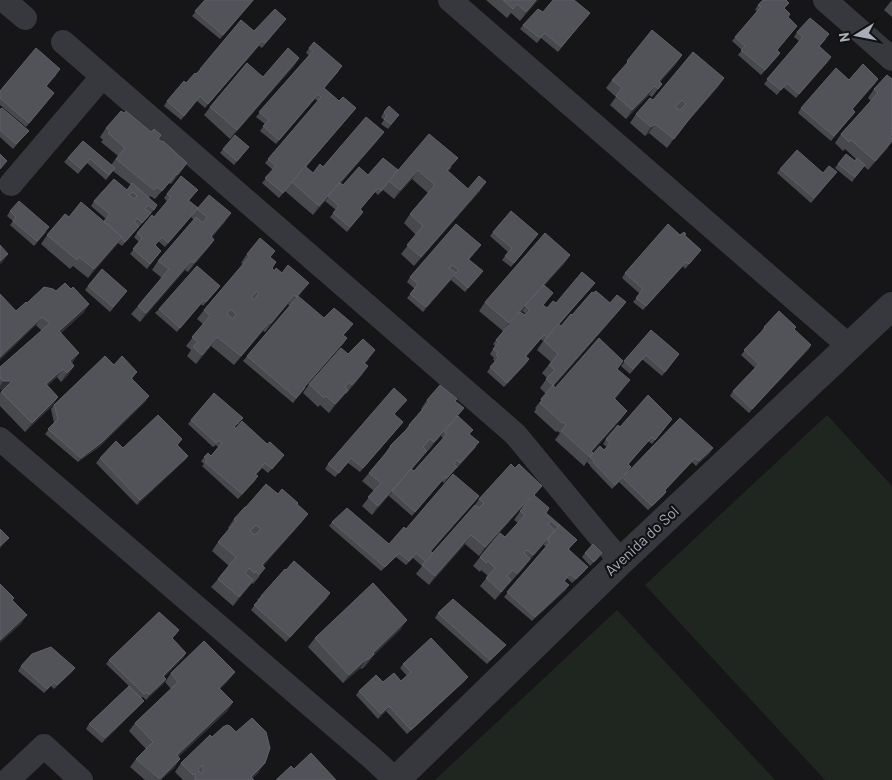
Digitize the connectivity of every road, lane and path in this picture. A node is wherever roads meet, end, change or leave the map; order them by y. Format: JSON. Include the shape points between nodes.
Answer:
{"nodes":[{"id":1,"x":4,"y":0,"type":"edge"},
{"id":2,"x":450,"y":0,"type":"edge"},
{"id":3,"x":824,"y":0,"type":"edge"},
{"id":4,"x":25,"y":18,"type":"dead end"},
{"id":5,"x":63,"y":42,"type":"dead end"},
{"id":6,"x":892,"y":59,"type":"edge"},
{"id":7,"x":102,"y":77,"type":"junction"},
{"id":8,"x":11,"y":184,"type":"dead end"},
{"id":9,"x":892,"y":306,"type":"edge"},
{"id":10,"x":850,"y":346,"type":"junction"},
{"id":11,"x":0,"y":439,"type":"edge"},
{"id":12,"x":621,"y":561,"type":"junction"},
{"id":13,"x":8,"y":780,"type":"edge"},
{"id":14,"x":81,"y":780,"type":"edge"},
{"id":15,"x":396,"y":780,"type":"edge"}],
"edges":[{"from":1,"to":4,"type":"street"},
{"from":2,"to":10,"type":"street"},
{"from":3,"to":6,"type":"street"},
{"from":5,"to":7,"type":"street"},
{"from":7,"to":8,"type":"street"},
{"from":7,"to":12,"type":"street","via":[[515,434]]},
{"from":9,"to":10,"type":"street","name":"Avenida do Sol"},
{"from":10,"to":12,"type":"street","name":"Avenida do Sol"},
{"from":11,"to":15,"type":"street"},
{"from":12,"to":15,"type":"street","name":"Avenida do Sol"},
{"from":13,"to":14,"type":"street","via":[[44,746]]}]}
